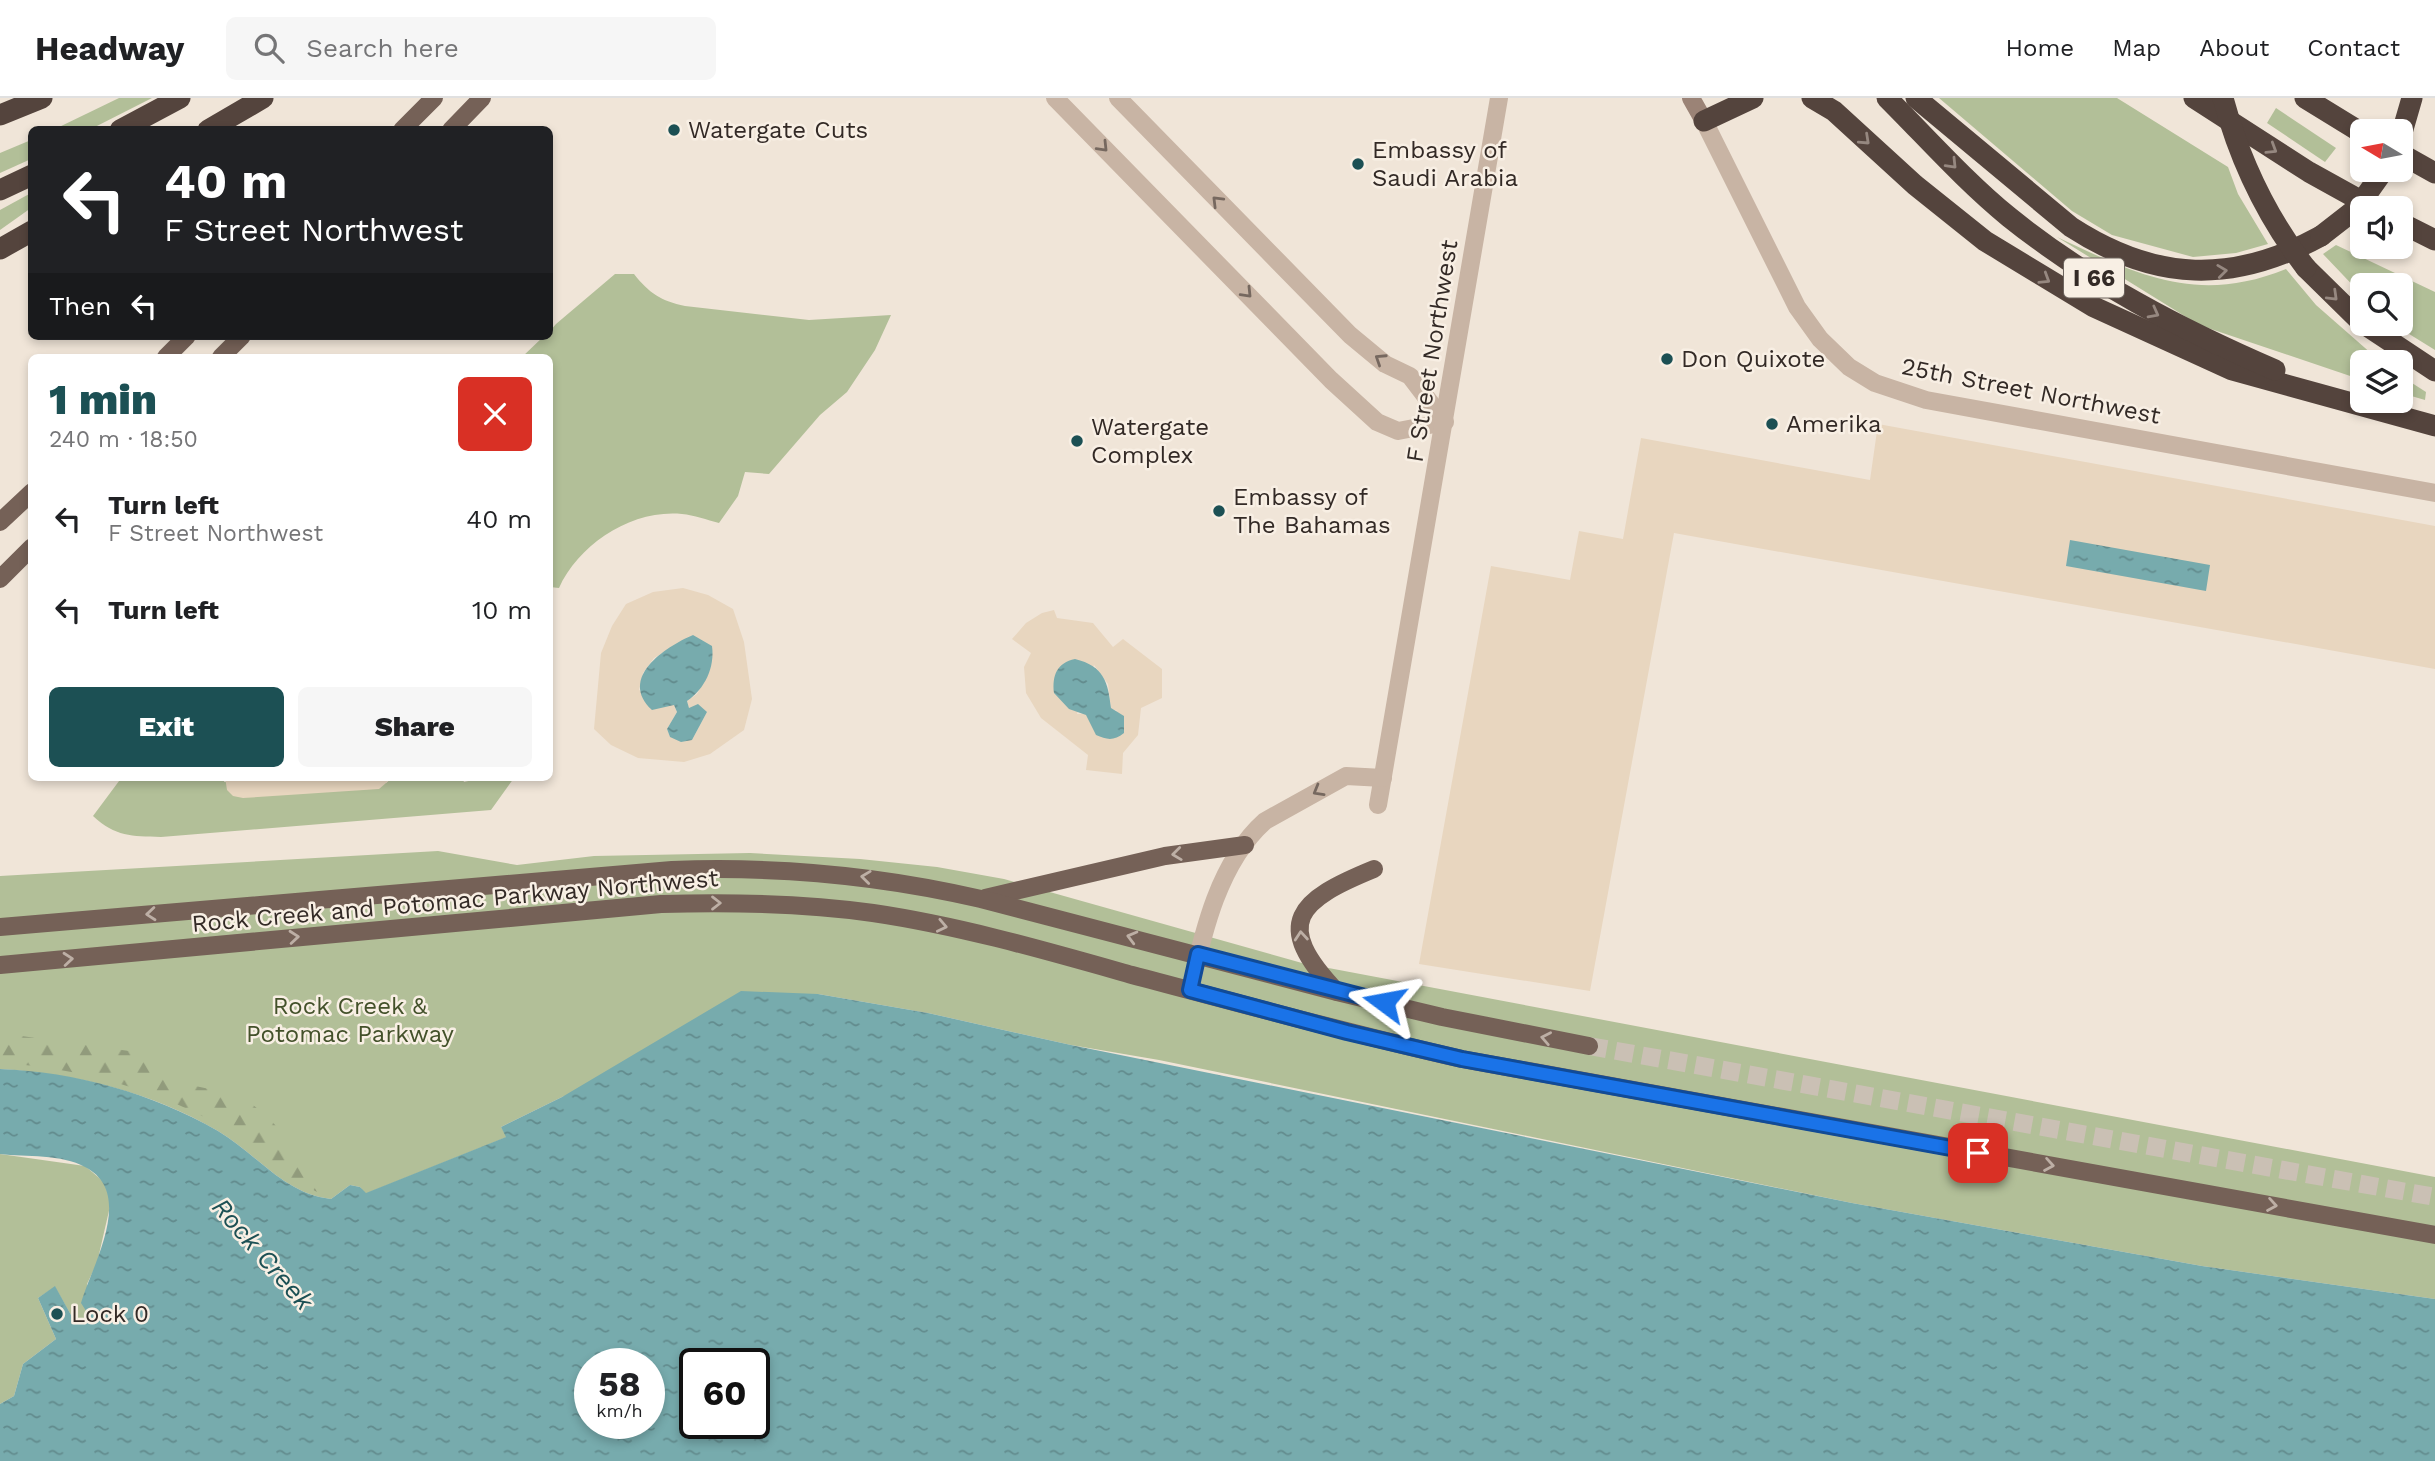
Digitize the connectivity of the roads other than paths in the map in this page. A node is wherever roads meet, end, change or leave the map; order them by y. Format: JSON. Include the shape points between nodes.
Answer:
{"nodes":[{"id":1,"x":41,"y":98,"type":"edge"},
{"id":2,"x":180,"y":98,"type":"edge"},
{"id":3,"x":263,"y":98,"type":"edge"},
{"id":4,"x":434,"y":98,"type":"edge"},
{"id":5,"x":482,"y":98,"type":"edge"},
{"id":6,"x":1055,"y":98,"type":"edge"},
{"id":7,"x":1118,"y":98,"type":"edge"},
{"id":8,"x":1499,"y":98,"type":"edge"},
{"id":9,"x":1691,"y":98,"type":"edge"},
{"id":10,"x":1753,"y":98,"type":"edge"},
{"id":11,"x":1812,"y":98,"type":"edge"},
{"id":12,"x":1887,"y":98,"type":"edge"},
{"id":13,"x":1916,"y":98,"type":"edge"},
{"id":14,"x":2194,"y":98,"type":"edge"},
{"id":15,"x":2223,"y":98,"type":"edge"},
{"id":16,"x":2305,"y":98,"type":"edge"},
{"id":17,"x":2412,"y":98,"type":"edge"},
{"id":18,"x":0,"y":115,"type":"edge"},
{"id":19,"x":2406,"y":119,"type":"edge"},
{"id":20,"x":1704,"y":121,"type":"junction"},
{"id":21,"x":2350,"y":125,"type":"edge"},
{"id":22,"x":128,"y":126,"type":"edge"},
{"id":23,"x":215,"y":126,"type":"edge"},
{"id":24,"x":406,"y":126,"type":"edge"},
{"id":25,"x":455,"y":126,"type":"edge"},
{"id":26,"x":2413,"y":160,"type":"edge"},
{"id":27,"x":2431,"y":169,"type":"edge"},
{"id":28,"x":28,"y":176,"type":"edge"},
{"id":29,"x":2375,"y":182,"type":"edge"},
{"id":30,"x":0,"y":190,"type":"edge"},
{"id":31,"x":2353,"y":196,"type":"edge"},
{"id":32,"x":2413,"y":229,"type":"edge"},
{"id":33,"x":28,"y":233,"type":"edge"},
{"id":34,"x":2435,"y":240,"type":"edge"},
{"id":35,"x":0,"y":249,"type":"edge"},
{"id":36,"x":2350,"y":310,"type":"edge"},
{"id":37,"x":2382,"y":336,"type":"edge"},
{"id":38,"x":183,"y":340,"type":"edge"},
{"id":39,"x":238,"y":340,"type":"edge"},
{"id":40,"x":169,"y":354,"type":"edge"},
{"id":41,"x":224,"y":354,"type":"edge"},
{"id":42,"x":2435,"y":371,"type":"edge"},
{"id":43,"x":2341,"y":399,"type":"junction"},
{"id":44,"x":1446,"y":422,"type":"junction"},
{"id":45,"x":2435,"y":426,"type":"edge"},
{"id":46,"x":2435,"y":493,"type":"edge"},
{"id":47,"x":28,"y":496,"type":"edge"},
{"id":48,"x":0,"y":522,"type":"edge"},
{"id":49,"x":28,"y":551,"type":"edge"},
{"id":50,"x":0,"y":579,"type":"edge"},
{"id":51,"x":1383,"y":778,"type":"junction"},
{"id":52,"x":1378,"y":805,"type":"dead end"},
{"id":53,"x":1245,"y":845,"type":"junction"},
{"id":54,"x":1374,"y":869,"type":"dead end"},
{"id":55,"x":981,"y":899,"type":"junction"},
{"id":56,"x":0,"y":928,"type":"edge"},
{"id":57,"x":1198,"y":954,"type":"junction"},
{"id":58,"x":0,"y":965,"type":"edge"},
{"id":59,"x":1190,"y":990,"type":"junction"},
{"id":60,"x":1337,"y":992,"type":"junction"},
{"id":61,"x":1589,"y":1046,"type":"tunnel mouth"},
{"id":62,"x":2435,"y":1235,"type":"edge"}],
"edges":[{"from":1,"to":18,"type":"highway"},
{"from":2,"to":22,"type":"highway"},
{"from":3,"to":23,"type":"highway"},
{"from":4,"to":24,"type":"main road"},
{"from":5,"to":25,"type":"main road"},
{"from":6,"to":44,"type":"street","one_way":true,"via":[[1377,422],[1398,431]]},
{"from":44,"to":7,"type":"street","one_way":true,"via":[[1410,376],[1350,335]]},
{"from":8,"to":44,"type":"street","name":"F Street Northwest"},
{"from":9,"to":20,"type":"street","name":"25th Street Northwest"},
{"from":10,"to":20,"type":"highway"},
{"from":11,"to":43,"type":"highway","one_way":true,"via":[[1833,111],[1950,214],[2060,289],[2220,365]]},
{"from":12,"to":43,"type":"highway","number":"I 66","one_way":true,"via":[[1984,195],[2083,270],[2196,335]]},
{"from":13,"to":29,"type":"highway","one_way":true,"bridge":true,"via":[[2020,188],[2093,242],[2141,261],[2191,272],[2216,272],[2271,260],[2321,236],[2357,208]]},
{"from":14,"to":31,"type":"highway","one_way":true},
{"from":15,"to":36,"type":"highway","one_way":true,"bridge":true,"via":[[2255,187],[2277,230],[2306,268]]},
{"from":16,"to":21,"type":"highway"},
{"from":17,"to":19,"type":"highway"},
{"from":20,"to":46,"type":"street","name":"25th Street Northwest","via":[[1797,307],[1834,354],[1875,383],[1926,400]]},
{"from":26,"to":27,"type":"highway"},
{"from":28,"to":30,"type":"highway"},
{"from":32,"to":34,"type":"highway"},
{"from":33,"to":35,"type":"highway"},
{"from":37,"to":42,"type":"highway"},
{"from":38,"to":40,"type":"main road"},
{"from":39,"to":41,"type":"main road"},
{"from":43,"to":45,"type":"highway","number":"I 66"},
{"from":44,"to":51,"type":"street","name":"F Street Northwest"},
{"from":47,"to":48,"type":"main road"},
{"from":49,"to":50,"type":"main road"},
{"from":51,"to":52,"type":"street","name":"F Street Northwest"},
{"from":51,"to":53,"type":"street","one_way":true,"via":[[1352,775],[1336,780],[1265,821]]},
{"from":53,"to":55,"type":"main road","one_way":true,"via":[[1165,856]]},
{"from":53,"to":57,"type":"street","via":[[1215,900]]},
{"from":60,"to":54,"type":"main road","one_way":true,"via":[[1303,949],[1299,938],[1303,913],[1330,887]]},
{"from":55,"to":56,"type":"main road","name":"Rock Creek and Potomac Parkway Northwest","one_way":true,"via":[[832,873],[723,868]]},
{"from":57,"to":55,"type":"main road","name":"Rock Creek and Potomac Parkway Northwest","one_way":true},
{"from":57,"to":59,"type":"street"},
{"from":57,"to":60,"type":"main road","name":"Rock Creek and Potomac Parkway Northwest"},
{"from":58,"to":59,"type":"main road","name":"Rock Creek and Potomac Parkway Northwest","one_way":true,"via":[[661,904],[769,903],[874,914],[979,934]]},
{"from":59,"to":62,"type":"main road","name":"Rock Creek and Potomac Parkway Northwest","one_way":true,"via":[[1508,1068]]},
{"from":61,"to":60,"type":"main road","name":"Rock Creek and Potomac Parkway Northwest","one_way":true}]}
